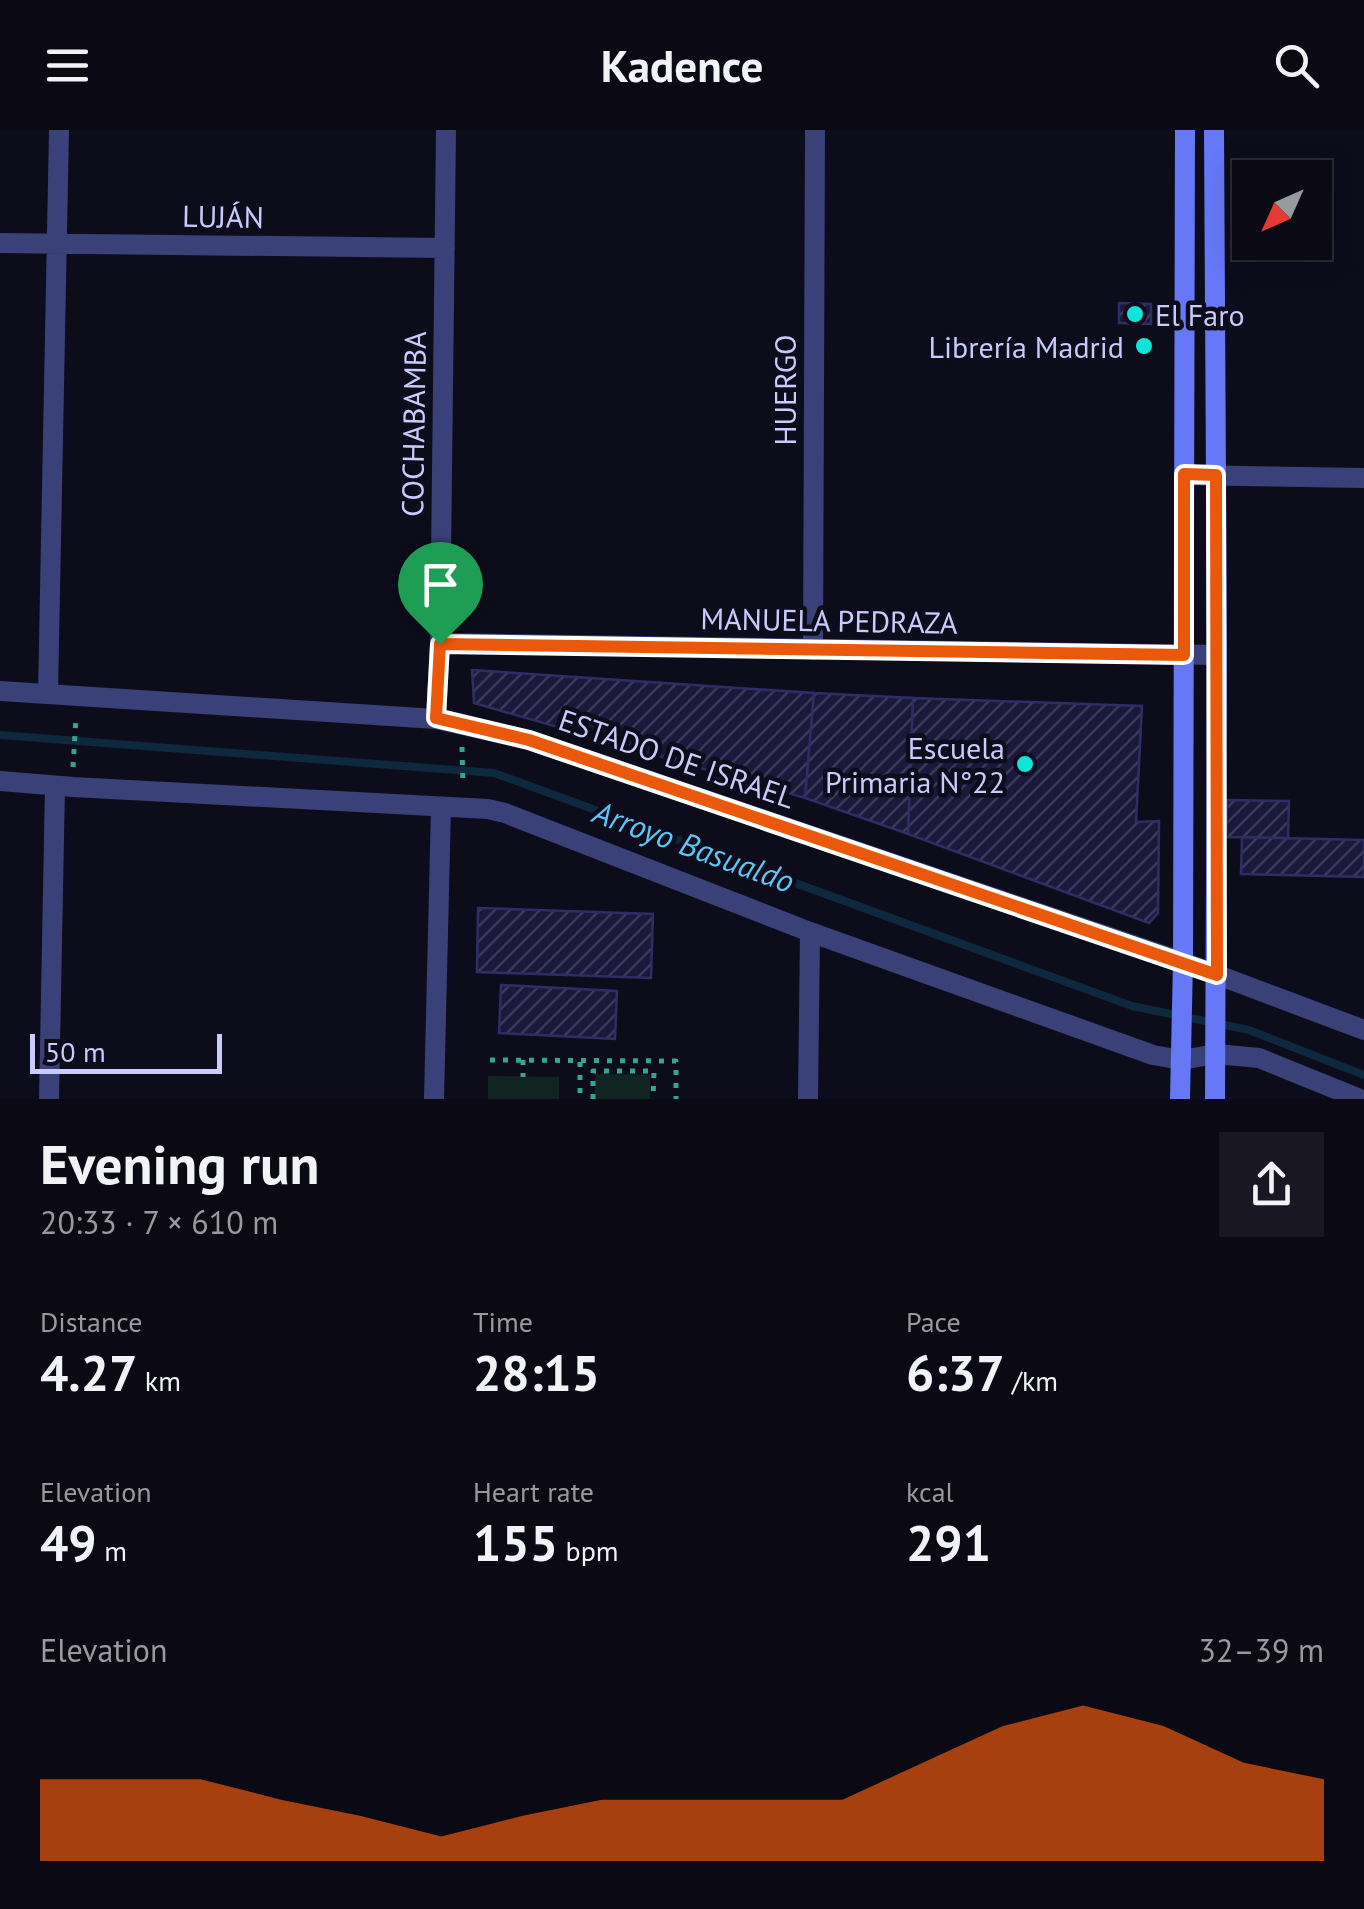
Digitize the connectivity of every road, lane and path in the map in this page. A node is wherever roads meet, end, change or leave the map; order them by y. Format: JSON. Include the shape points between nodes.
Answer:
{"nodes":[{"id":1,"x":58,"y":130,"type":"edge"},
{"id":2,"x":446,"y":130,"type":"edge"},
{"id":3,"x":815,"y":130,"type":"edge"},
{"id":4,"x":1184,"y":130,"type":"edge"},
{"id":5,"x":1214,"y":130,"type":"edge"},
{"id":6,"x":0,"y":244,"type":"edge"},
{"id":7,"x":57,"y":244,"type":"junction"},
{"id":8,"x":445,"y":248,"type":"junction"},
{"id":9,"x":1184,"y":474,"type":"junction"},
{"id":10,"x":1216,"y":475,"type":"junction"},
{"id":11,"x":1364,"y":478,"type":"edge"},
{"id":12,"x":440,"y":644,"type":"junction"},
{"id":13,"x":813,"y":650,"type":"junction"},
{"id":14,"x":1184,"y":655,"type":"junction"},
{"id":15,"x":1216,"y":655,"type":"junction"},
{"id":16,"x":0,"y":691,"type":"edge"},
{"id":17,"x":48,"y":694,"type":"junction"},
{"id":18,"x":436,"y":718,"type":"junction"},
{"id":19,"x":76,"y":724,"type":"dead end"},
{"id":20,"x":462,"y":753,"type":"dead end"},
{"id":21,"x":73,"y":771,"type":"dead end"},
{"id":22,"x":0,"y":780,"type":"edge"},
{"id":23,"x":56,"y":786,"type":"junction"},
{"id":24,"x":462,"y":788,"type":"dead end"},
{"id":25,"x":441,"y":807,"type":"junction"},
{"id":26,"x":810,"y":932,"type":"junction"},
{"id":27,"x":1183,"y":962,"type":"junction"},
{"id":28,"x":1217,"y":975,"type":"junction"},
{"id":29,"x":1364,"y":1030,"type":"edge"},
{"id":30,"x":1216,"y":1054,"type":"junction"},
{"id":31,"x":490,"y":1060,"type":"dead end"},
{"id":32,"x":523,"y":1060,"type":"junction"},
{"id":33,"x":580,"y":1060,"type":"junction"},
{"id":34,"x":1181,"y":1060,"type":"junction"},
{"id":35,"x":523,"y":1076,"type":"dead end"},
{"id":36,"x":49,"y":1099,"type":"edge"},
{"id":37,"x":434,"y":1099,"type":"edge"},
{"id":38,"x":580,"y":1099,"type":"edge"},
{"id":39,"x":592,"y":1099,"type":"edge"},
{"id":40,"x":654,"y":1099,"type":"edge"},
{"id":41,"x":676,"y":1099,"type":"edge"},
{"id":42,"x":808,"y":1099,"type":"edge"},
{"id":43,"x":1180,"y":1099,"type":"edge"},
{"id":44,"x":1215,"y":1099,"type":"edge"},
{"id":45,"x":1360,"y":1099,"type":"edge"}],
"edges":[{"from":1,"to":7,"type":"street"},
{"from":2,"to":8,"type":"street","name":"COCHABAMBA"},
{"from":3,"to":13,"type":"street","name":"HUERGO"},
{"from":4,"to":9,"type":"main road"},
{"from":5,"to":10,"type":"main road"},
{"from":6,"to":7,"type":"street","name":"LUJÁN"},
{"from":7,"to":8,"type":"street","name":"LUJÁN"},
{"from":7,"to":17,"type":"street"},
{"from":8,"to":12,"type":"street","name":"COCHABAMBA"},
{"from":9,"to":10,"type":"street"},
{"from":9,"to":14,"type":"main road"},
{"from":10,"to":11,"type":"street"},
{"from":10,"to":15,"type":"main road"},
{"from":12,"to":13,"type":"street","name":"MANUELA PEDRAZA"},
{"from":12,"to":18,"type":"street","name":"COCHABAMBA"},
{"from":13,"to":14,"type":"street","name":"MANUELA PEDRAZA"},
{"from":14,"to":15,"type":"street","name":"MANUELA PEDRAZA"},
{"from":14,"to":27,"type":"main road"},
{"from":15,"to":28,"type":"main road"},
{"from":16,"to":17,"type":"street","name":"ESTADO DE ISRAEL"},
{"from":17,"to":18,"type":"street","name":"ESTADO DE ISRAEL"},
{"from":18,"to":27,"type":"street","name":"ESTADO DE ISRAEL","via":[[529,740]]},
{"from":19,"to":21,"type":"path"},
{"from":20,"to":24,"type":"path"},
{"from":22,"to":23,"type":"street"},
{"from":23,"to":25,"type":"street"},
{"from":23,"to":36,"type":"street"},
{"from":25,"to":26,"type":"street","via":[[505,813]]},
{"from":25,"to":37,"type":"street"},
{"from":26,"to":34,"type":"street"},
{"from":26,"to":42,"type":"street"},
{"from":27,"to":28,"type":"street","name":"ESTADO DE ISRAEL"},
{"from":27,"to":34,"type":"main road"},
{"from":28,"to":29,"type":"street","name":"ESTADO DE ISRAEL"},
{"from":28,"to":30,"type":"main road"},
{"from":30,"to":34,"type":"street"},
{"from":30,"to":44,"type":"main road"},
{"from":30,"to":45,"type":"street","via":[[1259,1058]]},
{"from":31,"to":32,"type":"path"},
{"from":32,"to":33,"type":"path"},
{"from":32,"to":35,"type":"path"},
{"from":33,"to":38,"type":"path"},
{"from":33,"to":41,"type":"path","via":[[676,1061]]},
{"from":34,"to":43,"type":"main road"},
{"from":39,"to":40,"type":"path","via":[[593,1071],[654,1072]]}]}
